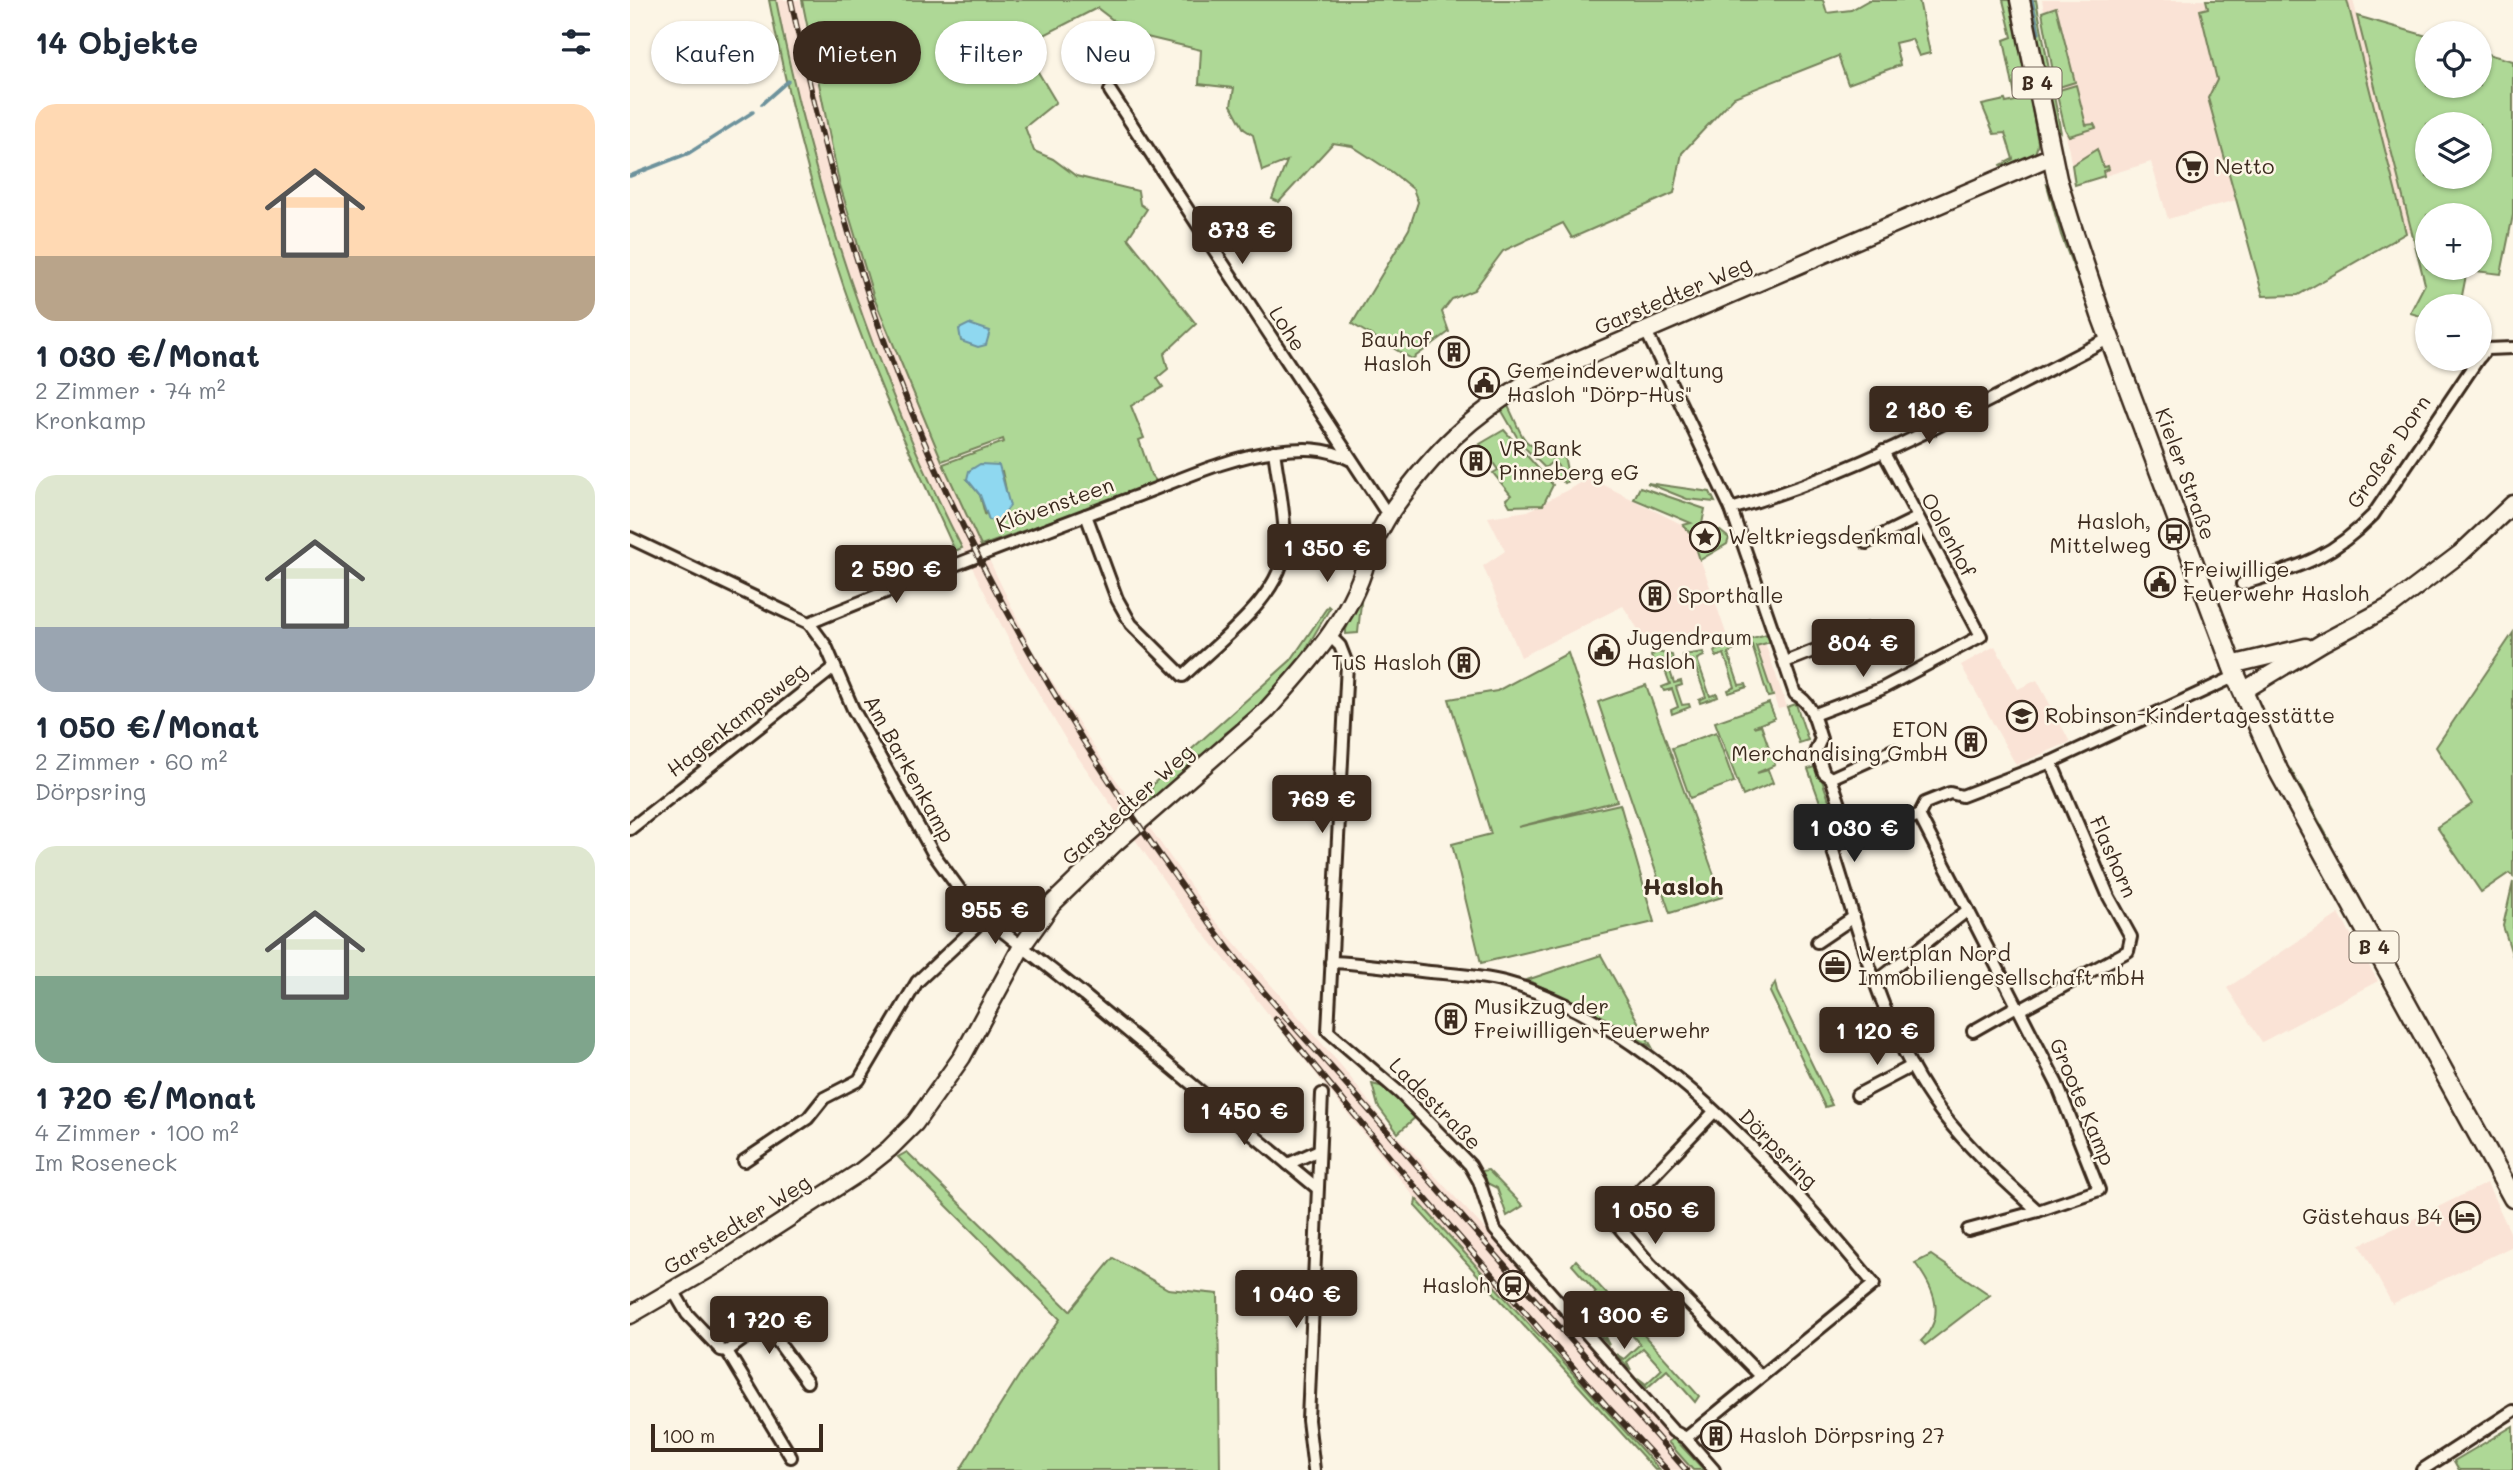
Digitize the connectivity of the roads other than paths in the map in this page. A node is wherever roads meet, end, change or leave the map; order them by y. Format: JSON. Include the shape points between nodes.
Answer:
{"nodes":[{"id":1,"x":2020,"y":0,"type":"edge"},
{"id":2,"x":1110,"y":91,"type":"dead end"},
{"id":3,"x":2052,"y":156,"type":"junction"},
{"id":4,"x":1646,"y":331,"type":"junction"},
{"id":5,"x":2110,"y":338,"type":"junction"},
{"id":6,"x":2513,"y":348,"type":"edge"},
{"id":7,"x":2492,"y":349,"type":"edge"},
{"id":8,"x":2470,"y":371,"type":"edge"},
{"id":9,"x":1275,"y":451,"type":"junction"},
{"id":10,"x":1883,"y":451,"type":"junction"},
{"id":11,"x":1349,"y":459,"type":"junction"},
{"id":12,"x":1731,"y":509,"type":"junction"},
{"id":13,"x":2511,"y":509,"type":"edge"},
{"id":14,"x":1086,"y":515,"type":"junction"},
{"id":15,"x":1388,"y":515,"type":"junction"},
{"id":16,"x":1917,"y":518,"type":"junction"},
{"id":17,"x":630,"y":538,"type":"edge"},
{"id":18,"x":1866,"y":543,"type":"dead end"},
{"id":19,"x":2242,"y":584,"type":"dead end"},
{"id":20,"x":809,"y":623,"type":"junction"},
{"id":21,"x":1869,"y":629,"type":"dead end"},
{"id":22,"x":1328,"y":634,"type":"junction"},
{"id":23,"x":2322,"y":643,"type":"junction"},
{"id":24,"x":1785,"y":662,"type":"junction"},
{"id":25,"x":835,"y":667,"type":"junction"},
{"id":26,"x":2237,"y":677,"type":"junction"},
{"id":27,"x":1813,"y":715,"type":"junction"},
{"id":28,"x":1892,"y":750,"type":"dead end"},
{"id":29,"x":2050,"y":762,"type":"junction"},
{"id":30,"x":1831,"y":778,"type":"junction"},
{"id":31,"x":1919,"y":815,"type":"junction"},
{"id":32,"x":1847,"y":825,"type":"junction"},
{"id":33,"x":630,"y":829,"type":"edge"},
{"id":34,"x":1861,"y":835,"type":"junction"},
{"id":35,"x":1832,"y":846,"type":"junction"},
{"id":36,"x":1968,"y":910,"type":"junction"},
{"id":37,"x":1854,"y":918,"type":"junction"},
{"id":38,"x":984,"y":919,"type":"junction"},
{"id":39,"x":1817,"y":942,"type":"dead end"},
{"id":40,"x":1022,"y":946,"type":"junction"},
{"id":41,"x":1331,"y":962,"type":"junction"},
{"id":42,"x":1877,"y":981,"type":"junction"},
{"id":43,"x":2018,"y":1008,"type":"junction"},
{"id":44,"x":1973,"y":1031,"type":"dead end"},
{"id":45,"x":1912,"y":1066,"type":"junction"},
{"id":46,"x":1322,"y":1094,"type":"dead end"},
{"id":47,"x":1857,"y":1095,"type":"dead end"},
{"id":48,"x":1714,"y":1112,"type":"junction"},
{"id":49,"x":1319,"y":1150,"type":"junction"},
{"id":50,"x":744,"y":1161,"type":"dead end"},
{"id":51,"x":1289,"y":1164,"type":"junction"},
{"id":52,"x":1317,"y":1188,"type":"junction"},
{"id":53,"x":2513,"y":1198,"type":"edge"},
{"id":54,"x":2038,"y":1211,"type":"junction"},
{"id":55,"x":1968,"y":1230,"type":"dead end"},
{"id":56,"x":673,"y":1290,"type":"junction"},
{"id":57,"x":630,"y":1315,"type":"edge"},
{"id":58,"x":727,"y":1352,"type":"junction"},
{"id":59,"x":1761,"y":1376,"type":"junction"},
{"id":60,"x":807,"y":1382,"type":"dead end"},
{"id":61,"x":2513,"y":1411,"type":"edge"},
{"id":62,"x":1686,"y":1438,"type":"junction"},
{"id":63,"x":791,"y":1457,"type":"dead end"},
{"id":64,"x":1314,"y":1470,"type":"edge"},
{"id":65,"x":1714,"y":1470,"type":"edge"},
{"id":66,"x":2423,"y":1470,"type":"edge"}],
"edges":[{"from":1,"to":3,"type":"main road","name":"Kieler Straße","number":"B 4"},
{"from":2,"to":11,"type":"street","name":"Lohe"},
{"from":3,"to":4,"type":"main road","name":"Garstedter Weg"},
{"from":3,"to":5,"type":"main road","name":"Kieler Straße","number":"B 4"},
{"from":4,"to":12,"type":"street"},
{"from":4,"to":15,"type":"main road","name":"Garstedter Weg","via":[[1529,381],[1476,414],[1434,454]]},
{"from":5,"to":10,"type":"street"},
{"from":5,"to":26,"type":"main road","name":"Kieler Straße","number":"B 4"},
{"from":6,"to":7,"type":"street","name":"Großer Dorn"},
{"from":8,"to":19,"type":"street","name":"Großer Dorn","via":[[2373,515],[2356,532],[2313,562]]},
{"from":9,"to":11,"type":"street","name":"Klövensteen","via":[[1316,448]]},
{"from":9,"to":14,"type":"street","name":"Klövensteen","via":[[1229,462]]},
{"from":9,"to":14,"type":"street","via":[[1285,544],[1279,574],[1262,600],[1184,676],[1131,624]]},
{"from":10,"to":12,"type":"street","via":[[1796,490]]},
{"from":10,"to":16,"type":"street","name":"Oolenhof"},
{"from":11,"to":15,"type":"street","name":"Lohe"},
{"from":12,"to":24,"type":"street"},
{"from":13,"to":23,"type":"main road","via":[[2426,582]]},
{"from":14,"to":20,"type":"street","name":"Klövensteen"},
{"from":15,"to":22,"type":"main road","name":"Garstedter Weg","via":[[1328,620]]},
{"from":16,"to":18,"type":"street"},
{"from":16,"to":27,"type":"street","name":"Oolenhof","via":[[1981,636],[1881,689]]},
{"from":17,"to":20,"type":"street"},
{"from":20,"to":25,"type":"street","name":"Am Barkenkamp"},
{"from":21,"to":24,"type":"street"},
{"from":22,"to":40,"type":"main road","name":"Garstedter Weg","via":[[1265,712],[1089,867],[1052,904]]},
{"from":22,"to":41,"type":"street","via":[[1340,646],[1347,664]]},
{"from":23,"to":26,"type":"main road"},
{"from":23,"to":26,"type":"main road"},
{"from":24,"to":27,"type":"street","via":[[1795,694],[1807,701]]},
{"from":25,"to":33,"type":"street","name":"Hagenkampsweg"},
{"from":25,"to":38,"type":"street","name":"Am Barkenkamp","via":[[853,709],[933,853],[952,884]]},
{"from":26,"to":29,"type":"street"},
{"from":26,"to":53,"type":"main road","name":"Kieler Straße","number":"B 4","via":[[2292,797]]},
{"from":27,"to":30,"type":"street","via":[[1821,739],[1816,750],[1824,774]]},
{"from":28,"to":30,"type":"street"},
{"from":29,"to":31,"type":"street","via":[[1962,796],[1950,793],[1925,803]]},
{"from":29,"to":43,"type":"street","name":"Flashorn","via":[[2131,937],[2128,951]]},
{"from":30,"to":32,"type":"street"},
{"from":31,"to":34,"type":"street"},
{"from":31,"to":36,"type":"street","name":"Groote Kamp"},
{"from":32,"to":34,"type":"street"},
{"from":32,"to":35,"type":"street","via":[[1824,825]]},
{"from":34,"to":35,"type":"street"},
{"from":35,"to":37,"type":"street"},
{"from":36,"to":42,"type":"street"},
{"from":36,"to":43,"type":"street","name":"Groote Kamp"},
{"from":37,"to":39,"type":"street"},
{"from":37,"to":42,"type":"street"},
{"from":38,"to":40,"type":"street","name":"Am Barkenkamp"},
{"from":38,"to":50,"type":"street","via":[[917,982],[859,1080],[824,1098],[808,1118]]},
{"from":40,"to":51,"type":"street","name":"Am Barkenkamp"},
{"from":40,"to":56,"type":"main road","name":"Garstedter Weg","via":[[962,1057],[915,1123],[889,1149]]},
{"from":41,"to":48,"type":"street","via":[[1490,978],[1546,997],[1646,1054]]},
{"from":41,"to":62,"type":"street","name":"Ladestraße","via":[[1328,1031],[1401,1094],[1470,1165],[1495,1230],[1673,1431]]},
{"from":42,"to":45,"type":"street"},
{"from":43,"to":44,"type":"street"},
{"from":43,"to":54,"type":"street","name":"Groote Kamp","via":[[2057,1084],[2099,1190]]},
{"from":45,"to":47,"type":"street"},
{"from":45,"to":54,"type":"street","via":[[1940,1111],[1975,1153]]},
{"from":46,"to":49,"type":"street"},
{"from":48,"to":59,"type":"street","name":"Dörpsring","via":[[1612,1219]]},
{"from":48,"to":59,"type":"street","name":"Dörpsring","via":[[1805,1204],[1874,1284]]},
{"from":49,"to":51,"type":"street"},
{"from":49,"to":52,"type":"street"},
{"from":51,"to":52,"type":"street","name":"Am Barkenkamp"},
{"from":52,"to":64,"type":"street","via":[[1308,1420]]},
{"from":54,"to":55,"type":"street","name":"Groote Kamp"},
{"from":56,"to":57,"type":"main road","name":"Garstedter Weg"},
{"from":56,"to":58,"type":"street","via":[[687,1314]]},
{"from":58,"to":60,"type":"street","via":[[765,1324]]},
{"from":58,"to":63,"type":"street"},
{"from":59,"to":62,"type":"street","name":"Dörpsring"},
{"from":61,"to":66,"type":"street"},
{"from":62,"to":65,"type":"street","name":"Ladestraße"}]}
